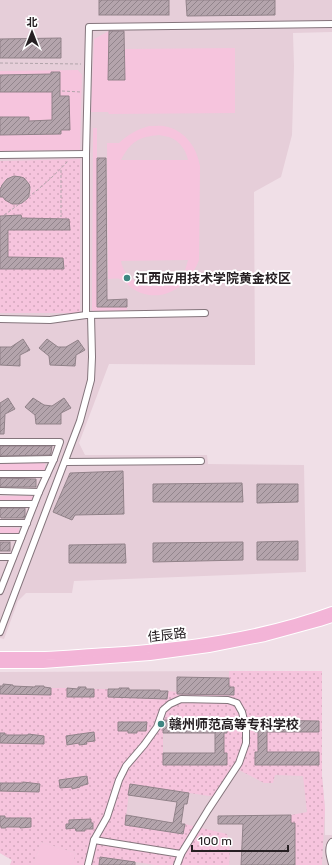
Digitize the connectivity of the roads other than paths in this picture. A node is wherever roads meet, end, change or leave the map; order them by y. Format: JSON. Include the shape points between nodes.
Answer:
{"nodes":[{"id":1,"x":332,"y":24,"type":"edge"},
{"id":2,"x":86,"y":154,"type":"junction"},
{"id":3,"x":0,"y":155,"type":"edge"},
{"id":4,"x":205,"y":313,"type":"dead end"},
{"id":5,"x":88,"y":315,"type":"junction"},
{"id":6,"x":0,"y":319,"type":"edge"},
{"id":7,"x":0,"y":442,"type":"edge"},
{"id":8,"x":54,"y":459,"type":"junction"},
{"id":9,"x":0,"y":460,"type":"edge"},
{"id":10,"x":201,"y":460,"type":"dead end"},
{"id":11,"x":64,"y":462,"type":"junction"},
{"id":12,"x":0,"y":474,"type":"edge"},
{"id":13,"x":47,"y":474,"type":"junction"},
{"id":14,"x":0,"y":492,"type":"edge"},
{"id":15,"x":39,"y":492,"type":"junction"},
{"id":16,"x":0,"y":504,"type":"edge"},
{"id":17,"x":34,"y":504,"type":"junction"},
{"id":18,"x":0,"y":523,"type":"edge"},
{"id":19,"x":26,"y":523,"type":"junction"},
{"id":20,"x":0,"y":537,"type":"edge"},
{"id":21,"x":21,"y":537,"type":"junction"},
{"id":22,"x":0,"y":557,"type":"edge"},
{"id":23,"x":13,"y":557,"type":"junction"},
{"id":24,"x":0,"y":570,"type":"edge"},
{"id":25,"x":8,"y":570,"type":"junction"},
{"id":26,"x":0,"y":590,"type":"edge"},
{"id":27,"x":332,"y":611,"type":"edge"},
{"id":28,"x":332,"y":618,"type":"edge"},
{"id":29,"x":0,"y":632,"type":"edge"},
{"id":30,"x":0,"y":656,"type":"edge"},
{"id":31,"x":0,"y":664,"type":"edge"},
{"id":32,"x":94,"y":840,"type":"junction"},
{"id":33,"x":332,"y":842,"type":"edge"},
{"id":34,"x":181,"y":854,"type":"junction"},
{"id":35,"x":332,"y":864,"type":"edge"},
{"id":36,"x":88,"y":865,"type":"edge"},
{"id":37,"x":176,"y":865,"type":"edge"}],
"edges":[{"from":1,"to":2,"type":"street","via":[[89,27]]},
{"from":2,"to":3,"type":"street"},
{"from":2,"to":5,"type":"street"},
{"from":4,"to":5,"type":"street"},
{"from":5,"to":6,"type":"street","via":[[50,320]]},
{"from":5,"to":11,"type":"street","via":[[92,357],[91,380],[80,421]]},
{"from":7,"to":8,"type":"street","via":[[60,442]]},
{"from":8,"to":9,"type":"street"},
{"from":8,"to":13,"type":"street"},
{"from":10,"to":11,"type":"street"},
{"from":11,"to":29,"type":"street"},
{"from":12,"to":13,"type":"street"},
{"from":13,"to":15,"type":"street"},
{"from":14,"to":15,"type":"street"},
{"from":15,"to":17,"type":"street"},
{"from":16,"to":17,"type":"street"},
{"from":17,"to":19,"type":"street"},
{"from":18,"to":19,"type":"street"},
{"from":19,"to":21,"type":"street"},
{"from":20,"to":21,"type":"street"},
{"from":21,"to":23,"type":"street"},
{"from":22,"to":23,"type":"street"},
{"from":23,"to":25,"type":"street"},
{"from":24,"to":25,"type":"street"},
{"from":25,"to":26,"type":"street"},
{"from":27,"to":30,"type":"main road","name":"佳辰路","via":[[265,631],[201,643],[45,656]]},
{"from":28,"to":31,"type":"main road","name":"佳辰路","via":[[265,637],[209,648],[150,656],[43,664]]},
{"from":32,"to":34,"type":"street"},
{"from":32,"to":34,"type":"street","via":[[107,817],[126,766],[157,727],[163,710],[181,699],[228,700],[237,703],[246,728],[246,743],[238,763]]},
{"from":32,"to":36,"type":"street"},
{"from":33,"to":35,"type":"street","via":[[329,854]]},
{"from":34,"to":37,"type":"street"}]}
